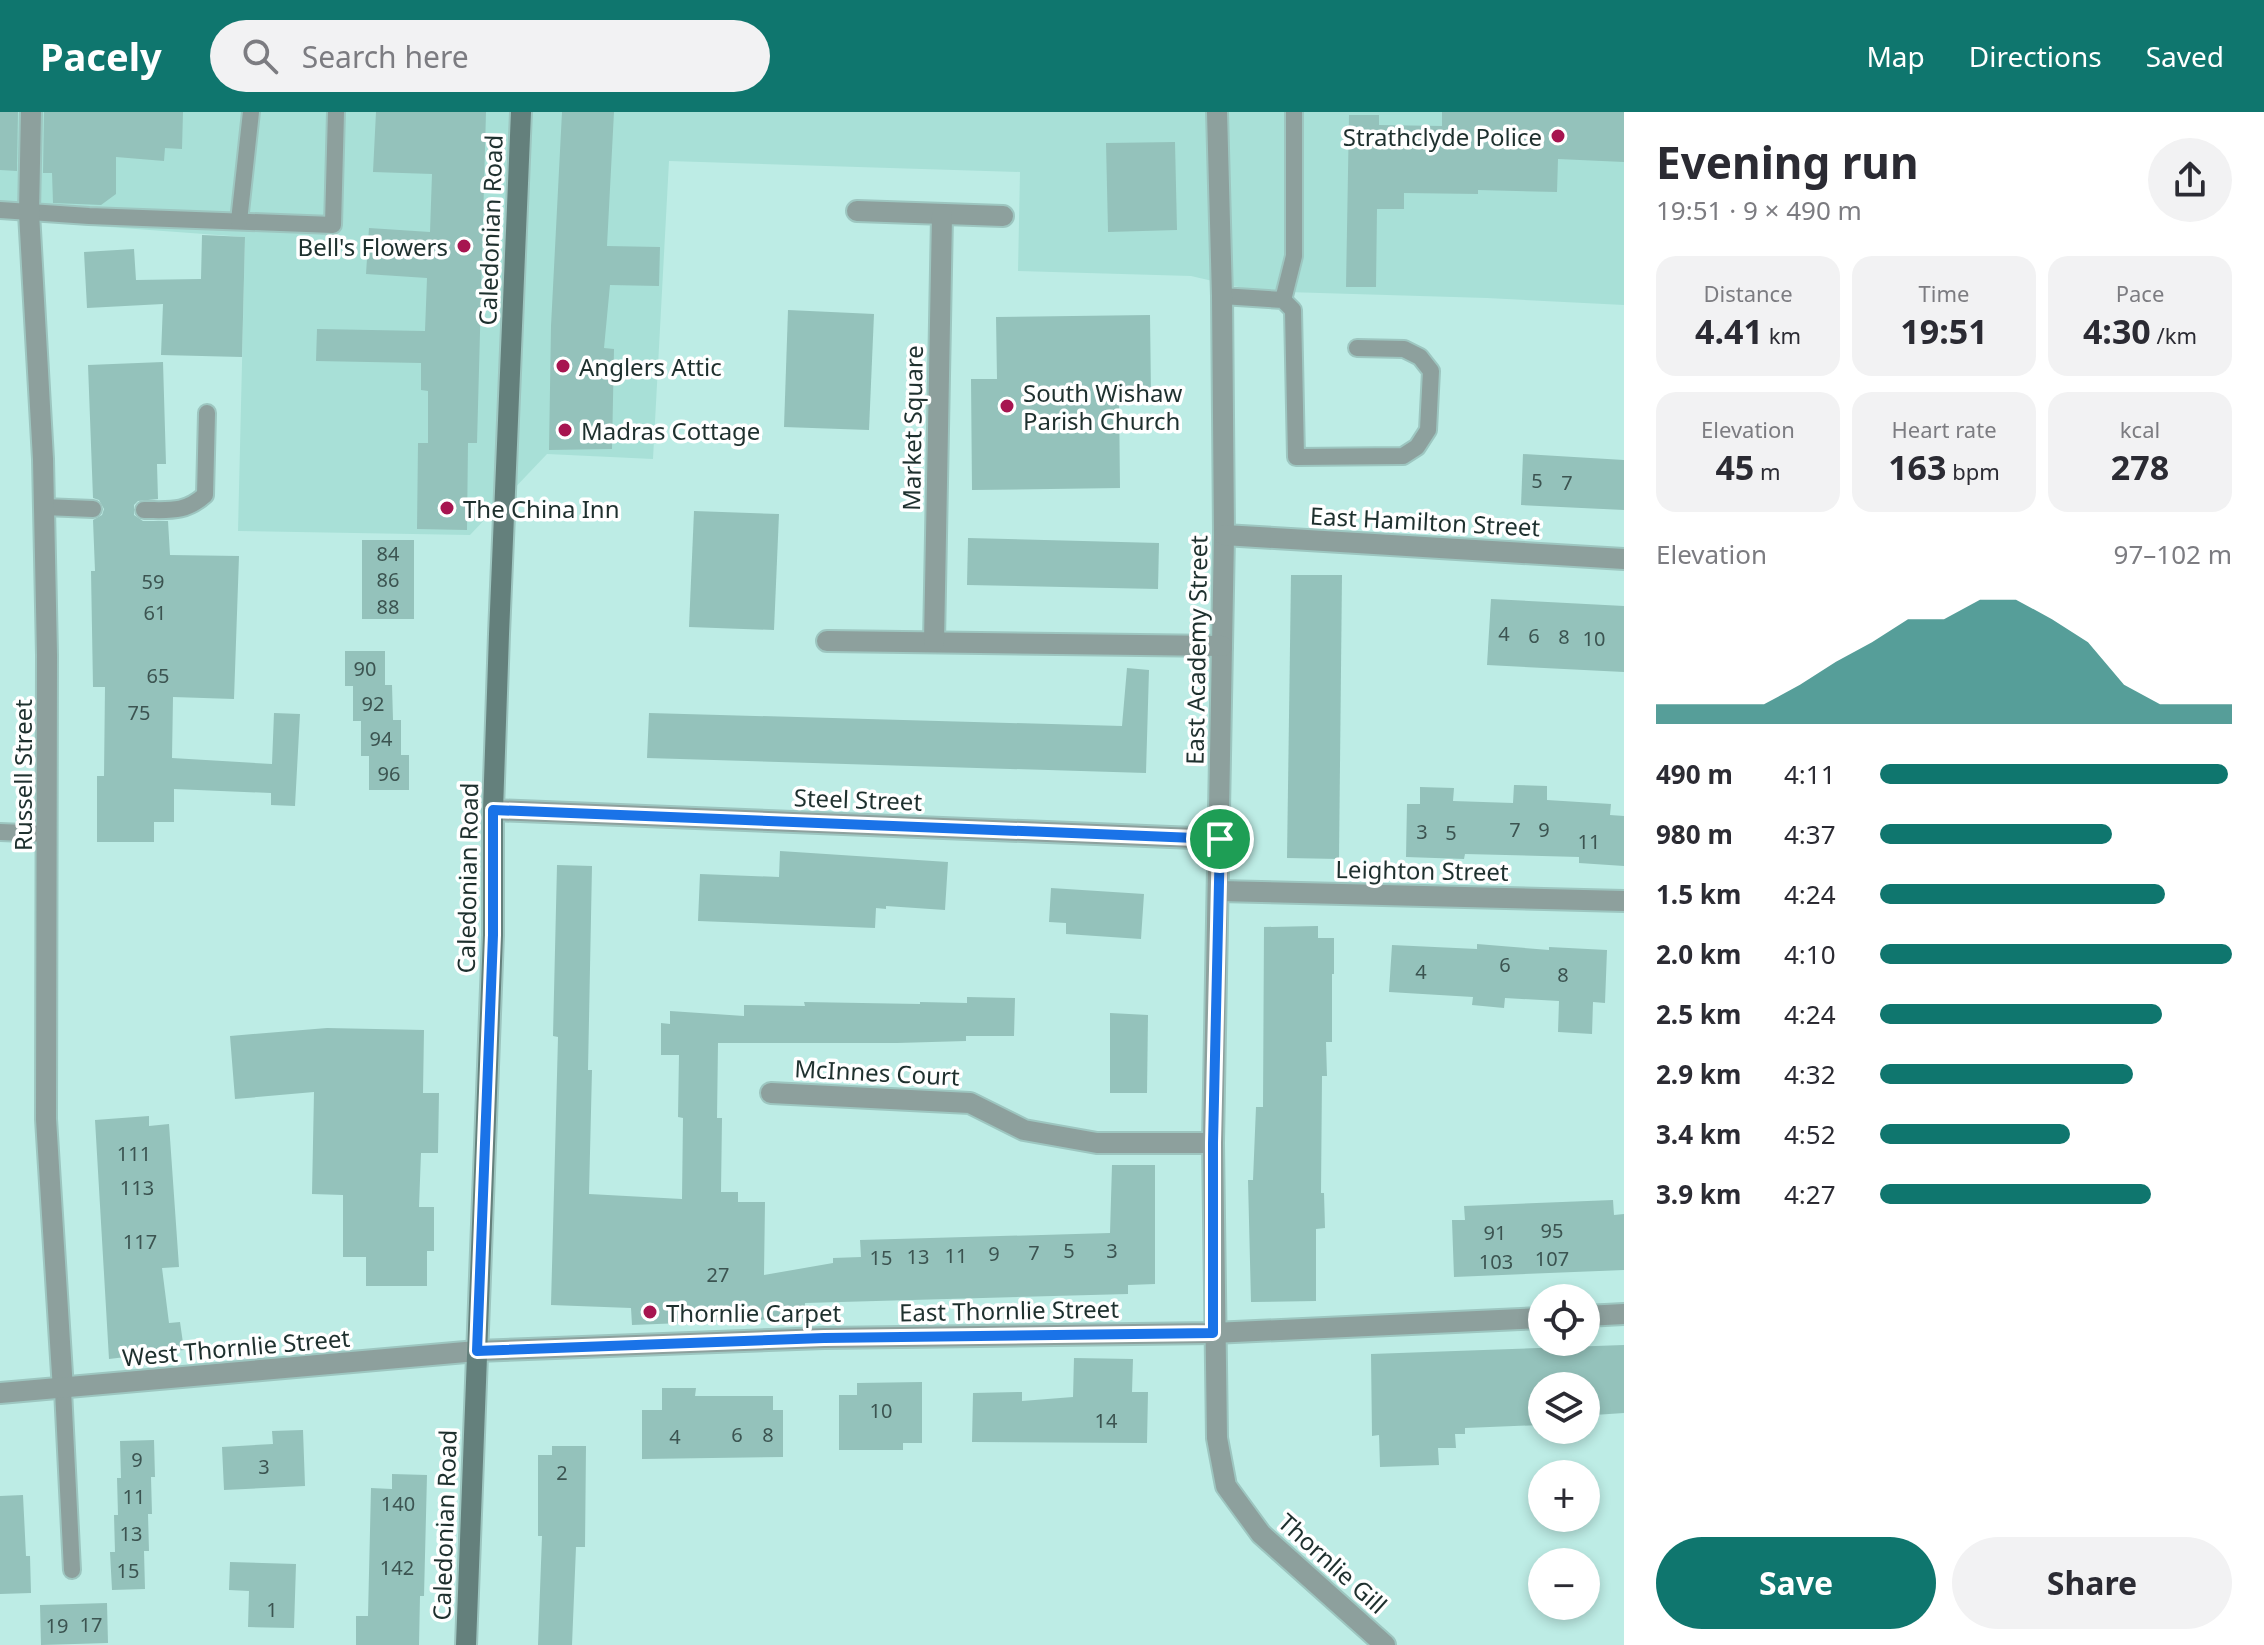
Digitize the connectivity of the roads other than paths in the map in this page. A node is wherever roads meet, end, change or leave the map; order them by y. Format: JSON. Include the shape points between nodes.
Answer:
{"nodes":[{"id":1,"x":31,"y":112,"type":"edge"},
{"id":2,"x":251,"y":112,"type":"edge"},
{"id":3,"x":336,"y":112,"type":"edge"},
{"id":4,"x":521,"y":112,"type":"edge"},
{"id":5,"x":1217,"y":112,"type":"edge"},
{"id":6,"x":1294,"y":112,"type":"edge"},
{"id":7,"x":0,"y":210,"type":"edge"},
{"id":8,"x":857,"y":211,"type":"dead end"},
{"id":9,"x":29,"y":213,"type":"junction"},
{"id":10,"x":942,"y":216,"type":"junction"},
{"id":11,"x":1003,"y":216,"type":"dead end"},
{"id":12,"x":239,"y":221,"type":"junction"},
{"id":13,"x":1222,"y":296,"type":"junction"},
{"id":14,"x":1283,"y":300,"type":"junction"},
{"id":15,"x":1357,"y":348,"type":"dead end"},
{"id":16,"x":207,"y":413,"type":"dead end"},
{"id":17,"x":44,"y":507,"type":"junction"},
{"id":18,"x":93,"y":509,"type":"dead end"},
{"id":19,"x":144,"y":510,"type":"dead end"},
{"id":20,"x":1224,"y":535,"type":"junction"},
{"id":21,"x":1624,"y":559,"type":"edge"},
{"id":22,"x":827,"y":641,"type":"dead end"},
{"id":23,"x":934,"y":642,"type":"junction"},
{"id":24,"x":1222,"y":646,"type":"junction"},
{"id":25,"x":493,"y":810,"type":"junction"},
{"id":26,"x":0,"y":832,"type":"edge"},
{"id":27,"x":48,"y":834,"type":"junction"},
{"id":28,"x":1220,"y":839,"type":"junction"},
{"id":29,"x":1219,"y":891,"type":"junction"},
{"id":30,"x":1624,"y":901,"type":"edge"},
{"id":31,"x":771,"y":1093,"type":"dead end"},
{"id":32,"x":1213,"y":1143,"type":"junction"},
{"id":33,"x":1624,"y":1314,"type":"edge"},
{"id":34,"x":1600,"y":1315,"type":"edge"},
{"id":35,"x":1528,"y":1319,"type":"edge"},
{"id":36,"x":1213,"y":1333,"type":"junction"},
{"id":37,"x":477,"y":1351,"type":"junction"},
{"id":38,"x":63,"y":1390,"type":"junction"},
{"id":39,"x":0,"y":1393,"type":"edge"},
{"id":40,"x":72,"y":1570,"type":"dead end"},
{"id":41,"x":466,"y":1645,"type":"edge"},
{"id":42,"x":1385,"y":1645,"type":"edge"}],
"edges":[{"from":1,"to":9,"type":"street","name":"Russell Street"},
{"from":2,"to":12,"type":"lane"},
{"from":3,"to":12,"type":"lane","via":[[333,225]]},
{"from":4,"to":25,"type":"main road","name":"Caledonian Road"},
{"from":5,"to":13,"type":"street","name":"East Academy Street"},
{"from":6,"to":14,"type":"lane","via":[[1294,256]]},
{"from":7,"to":9,"type":"lane"},
{"from":8,"to":10,"type":"street"},
{"from":9,"to":12,"type":"lane"},
{"from":9,"to":17,"type":"street","name":"Russell Street"},
{"from":10,"to":11,"type":"street"},
{"from":10,"to":23,"type":"street","name":"Market Square"},
{"from":13,"to":14,"type":"lane"},
{"from":13,"to":20,"type":"street","name":"East Academy Street"},
{"from":14,"to":15,"type":"lane","via":[[1293,310],[1296,457],[1403,456],[1428,430],[1431,371],[1420,357],[1404,349]]},
{"from":16,"to":19,"type":"lane","via":[[205,495],[192,507]]},
{"from":17,"to":18,"type":"lane"},
{"from":17,"to":27,"type":"street","name":"Russell Street"},
{"from":20,"to":21,"type":"street","name":"East Hamilton Street"},
{"from":20,"to":24,"type":"street","name":"East Academy Street"},
{"from":22,"to":23,"type":"street"},
{"from":23,"to":24,"type":"street"},
{"from":24,"to":28,"type":"street","name":"East Academy Street"},
{"from":25,"to":28,"type":"street","name":"Steel Street"},
{"from":25,"to":37,"type":"main road","name":"Caledonian Road"},
{"from":26,"to":27,"type":"lane"},
{"from":27,"to":38,"type":"street","name":"Russell Street","via":[[46,1119]]},
{"from":28,"to":29,"type":"street","name":"East Academy Street"},
{"from":29,"to":30,"type":"street","name":"Leighton Street"},
{"from":29,"to":32,"type":"street","name":"East Academy Street"},
{"from":31,"to":32,"type":"street","name":"McInnes Court","via":[[970,1103],[1024,1130],[1097,1143]]},
{"from":32,"to":36,"type":"street","name":"East Academy Street"},
{"from":33,"to":34,"type":"street"},
{"from":35,"to":36,"type":"street","name":"East Thornlie Street"},
{"from":36,"to":37,"type":"street","name":"East Thornlie Street","via":[[824,1338]]},
{"from":36,"to":42,"type":"street","name":"Thornlie Gill","via":[[1217,1438],[1226,1486],[1261,1534]]},
{"from":37,"to":38,"type":"street","name":"West Thornlie Street"},
{"from":37,"to":41,"type":"main road","name":"Caledonian Road"},
{"from":38,"to":39,"type":"street","name":"West Thornlie Street"},
{"from":38,"to":40,"type":"lane"}]}
